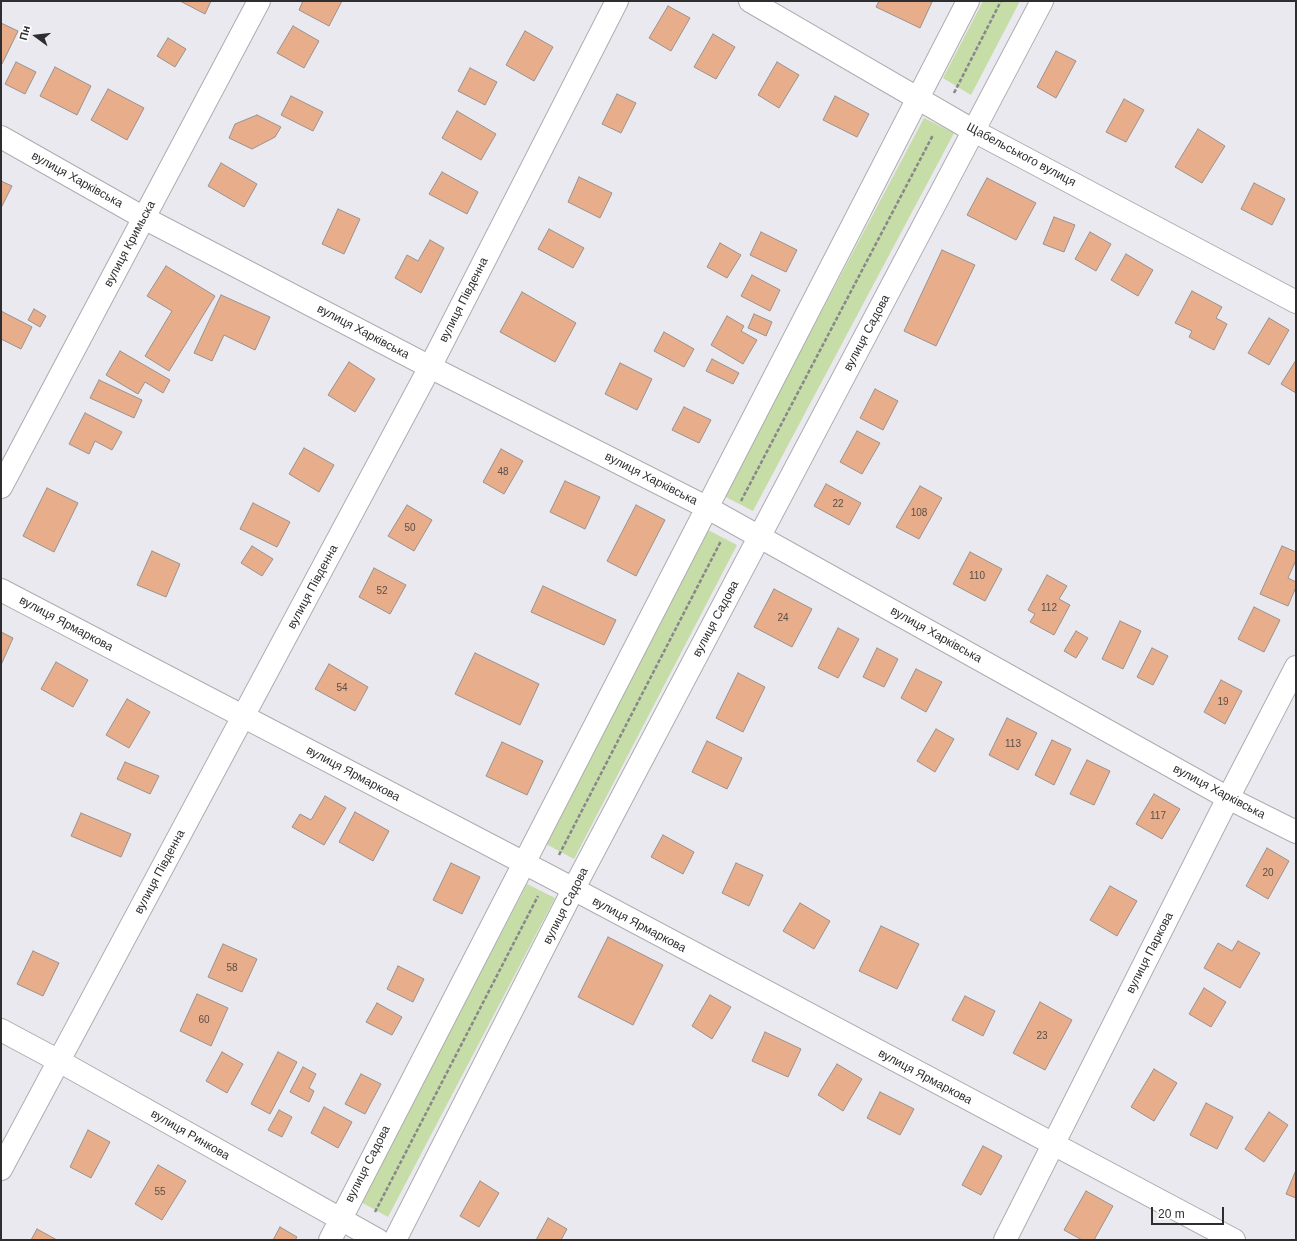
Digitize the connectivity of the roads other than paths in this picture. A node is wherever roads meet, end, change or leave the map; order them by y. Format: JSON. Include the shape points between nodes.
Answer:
{"nodes":[{"id":1,"x":259,"y":1,"type":"edge"},
{"id":2,"x":617,"y":1,"type":"edge"},
{"id":3,"x":750,"y":1,"type":"edge"},
{"id":4,"x":968,"y":1,"type":"edge"},
{"id":5,"x":1042,"y":1,"type":"edge"},
{"id":6,"x":917,"y":99,"type":"junction"},
{"id":7,"x":974,"y":131,"type":"junction"},
{"id":8,"x":1,"y":137,"type":"edge"},
{"id":9,"x":144,"y":218,"type":"junction"},
{"id":10,"x":1296,"y":302,"type":"edge"},
{"id":11,"x":430,"y":367,"type":"junction"},
{"id":12,"x":1,"y":487,"type":"edge"},
{"id":13,"x":706,"y":507,"type":"junction"},
{"id":14,"x":759,"y":536,"type":"junction"},
{"id":15,"x":1,"y":590,"type":"edge"},
{"id":16,"x":1296,"y":666,"type":"edge"},
{"id":17,"x":243,"y":717,"type":"junction"},
{"id":18,"x":1228,"y":798,"type":"junction"},
{"id":19,"x":1296,"y":832,"type":"edge"},
{"id":20,"x":523,"y":864,"type":"junction"},
{"id":21,"x":573,"y":890,"type":"junction"},
{"id":22,"x":1,"y":1030,"type":"edge"},
{"id":23,"x":59,"y":1060,"type":"junction"},
{"id":24,"x":1054,"y":1146,"type":"junction"},
{"id":25,"x":1,"y":1169,"type":"edge"},
{"id":26,"x":340,"y":1220,"type":"junction"},
{"id":27,"x":371,"y":1236,"type":"edge"},
{"id":28,"x":330,"y":1240,"type":"edge"},
{"id":29,"x":395,"y":1240,"type":"edge"},
{"id":30,"x":1005,"y":1240,"type":"edge"},
{"id":31,"x":1234,"y":1240,"type":"edge"}],
"edges":[{"from":1,"to":9,"type":"street","name":"вулиця Кримьска"},
{"from":2,"to":11,"type":"street","name":"вулиця Південна"},
{"from":3,"to":6,"type":"street","name":"Щабельського вулиця"},
{"from":4,"to":6,"type":"street","name":"вулиця Садова"},
{"from":5,"to":7,"type":"street","name":"вулиця Садова"},
{"from":6,"to":7,"type":"street","name":"Щабельського вулиця"},
{"from":6,"to":13,"type":"street","name":"вулиця Садова"},
{"from":7,"to":10,"type":"street","name":"Щабельського вулиця"},
{"from":7,"to":14,"type":"street","name":"вулиця Садова"},
{"from":8,"to":9,"type":"street","name":"вулиця Харківська"},
{"from":9,"to":11,"type":"street","name":"вулиця Харківська"},
{"from":9,"to":12,"type":"street","name":"вулиця Кримьска"},
{"from":11,"to":13,"type":"street","name":"вулиця Харківська"},
{"from":11,"to":17,"type":"street","name":"вулиця Південна"},
{"from":13,"to":14,"type":"street","name":"вулиця Харківська"},
{"from":13,"to":20,"type":"street","name":"вулиця Садова"},
{"from":14,"to":18,"type":"street","name":"вулиця Харківська"},
{"from":14,"to":21,"type":"street","name":"вулиця Садова"},
{"from":15,"to":17,"type":"street","name":"вулиця Ярмаркова"},
{"from":16,"to":18,"type":"street","name":"вулиця Паркова"},
{"from":17,"to":20,"type":"street","name":"вулиця Ярмаркова"},
{"from":17,"to":23,"type":"street","name":"вулиця Південна"},
{"from":18,"to":19,"type":"street","name":"вулиця Харківська"},
{"from":18,"to":24,"type":"street","name":"вулиця Паркова"},
{"from":20,"to":21,"type":"street","name":"вулиця Ярмаркова"},
{"from":20,"to":26,"type":"street","name":"вулиця Садова"},
{"from":21,"to":24,"type":"street","name":"вулиця Ярмаркова"},
{"from":21,"to":29,"type":"street","name":"вулиця Садова"},
{"from":22,"to":23,"type":"street","name":"вулиця Ринкова"},
{"from":23,"to":25,"type":"street","name":"вулиця Південна"},
{"from":23,"to":26,"type":"street","name":"вулиця Ринкова"},
{"from":24,"to":30,"type":"street","name":"вулиця Паркова"},
{"from":24,"to":31,"type":"street","name":"вулиця Ярмаркова"},
{"from":26,"to":27,"type":"street","name":"вулиця Ринкова"},
{"from":26,"to":28,"type":"street","name":"вулиця Садова"}]}
